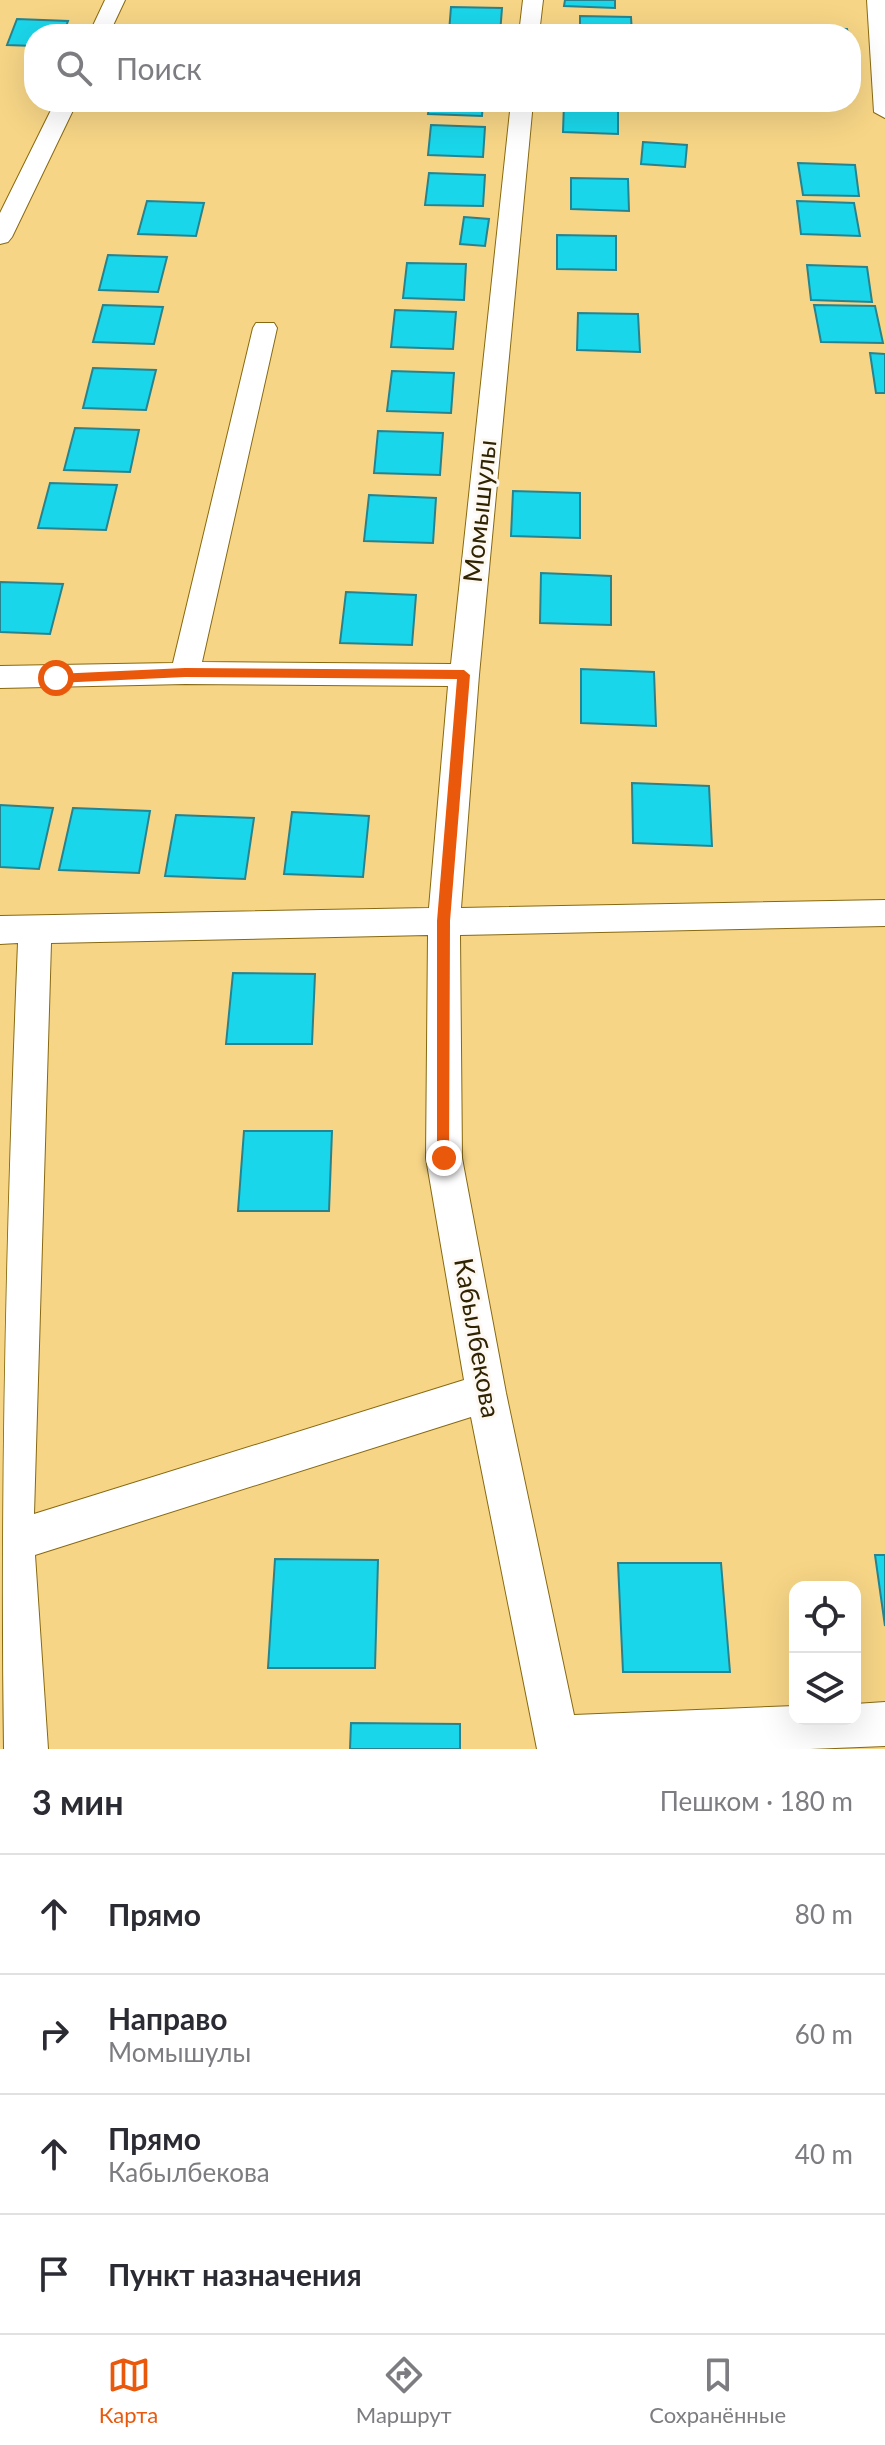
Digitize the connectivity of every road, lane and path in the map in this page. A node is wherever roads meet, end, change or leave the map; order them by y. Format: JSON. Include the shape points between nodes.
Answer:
{"nodes":[{"id":1,"x":115,"y":0,"type":"edge"},
{"id":2,"x":533,"y":0,"type":"edge"},
{"id":3,"x":877,"y":0,"type":"edge"},
{"id":4,"x":104,"y":24,"type":"edge"},
{"id":5,"x":530,"y":24,"type":"edge"},
{"id":6,"x":61,"y":112,"type":"edge"},
{"id":7,"x":521,"y":112,"type":"edge"},
{"id":8,"x":885,"y":112,"type":"edge"},
{"id":9,"x":0,"y":237,"type":"edge"},
{"id":10,"x":265,"y":328,"type":"dead end"},
{"id":11,"x":185,"y":673,"type":"junction"},
{"id":12,"x":464,"y":675,"type":"junction"},
{"id":13,"x":0,"y":677,"type":"edge"},
{"id":14,"x":885,"y":913,"type":"edge"},
{"id":15,"x":444,"y":921,"type":"junction"},
{"id":16,"x":18,"y":930,"type":"edge"},
{"id":17,"x":486,"y":1393,"type":"junction"},
{"id":18,"x":6,"y":1542,"type":"edge"},
{"id":19,"x":885,"y":1724,"type":"edge"},
{"id":20,"x":558,"y":1744,"type":"edge"},
{"id":21,"x":26,"y":1749,"type":"edge"}],
"edges":[{"from":1,"to":4,"type":"street"},
{"from":2,"to":5,"type":"street"},
{"from":3,"to":8,"type":"street"},
{"from":6,"to":9,"type":"street"},
{"from":7,"to":12,"type":"street","name":"Момышулы"},
{"from":10,"to":11,"type":"street"},
{"from":11,"to":12,"type":"street"},
{"from":11,"to":13,"type":"street"},
{"from":12,"to":15,"type":"street","name":"Момышулы"},
{"from":14,"to":15,"type":"street"},
{"from":15,"to":16,"type":"street"},
{"from":15,"to":17,"type":"street","name":"Кабылбекова","via":[[444,1158]]},
{"from":16,"to":18,"type":"street"},
{"from":17,"to":18,"type":"street"},
{"from":17,"to":20,"type":"street","name":"Кабылбекова"},
{"from":18,"to":21,"type":"street"},
{"from":19,"to":20,"type":"street"}]}
